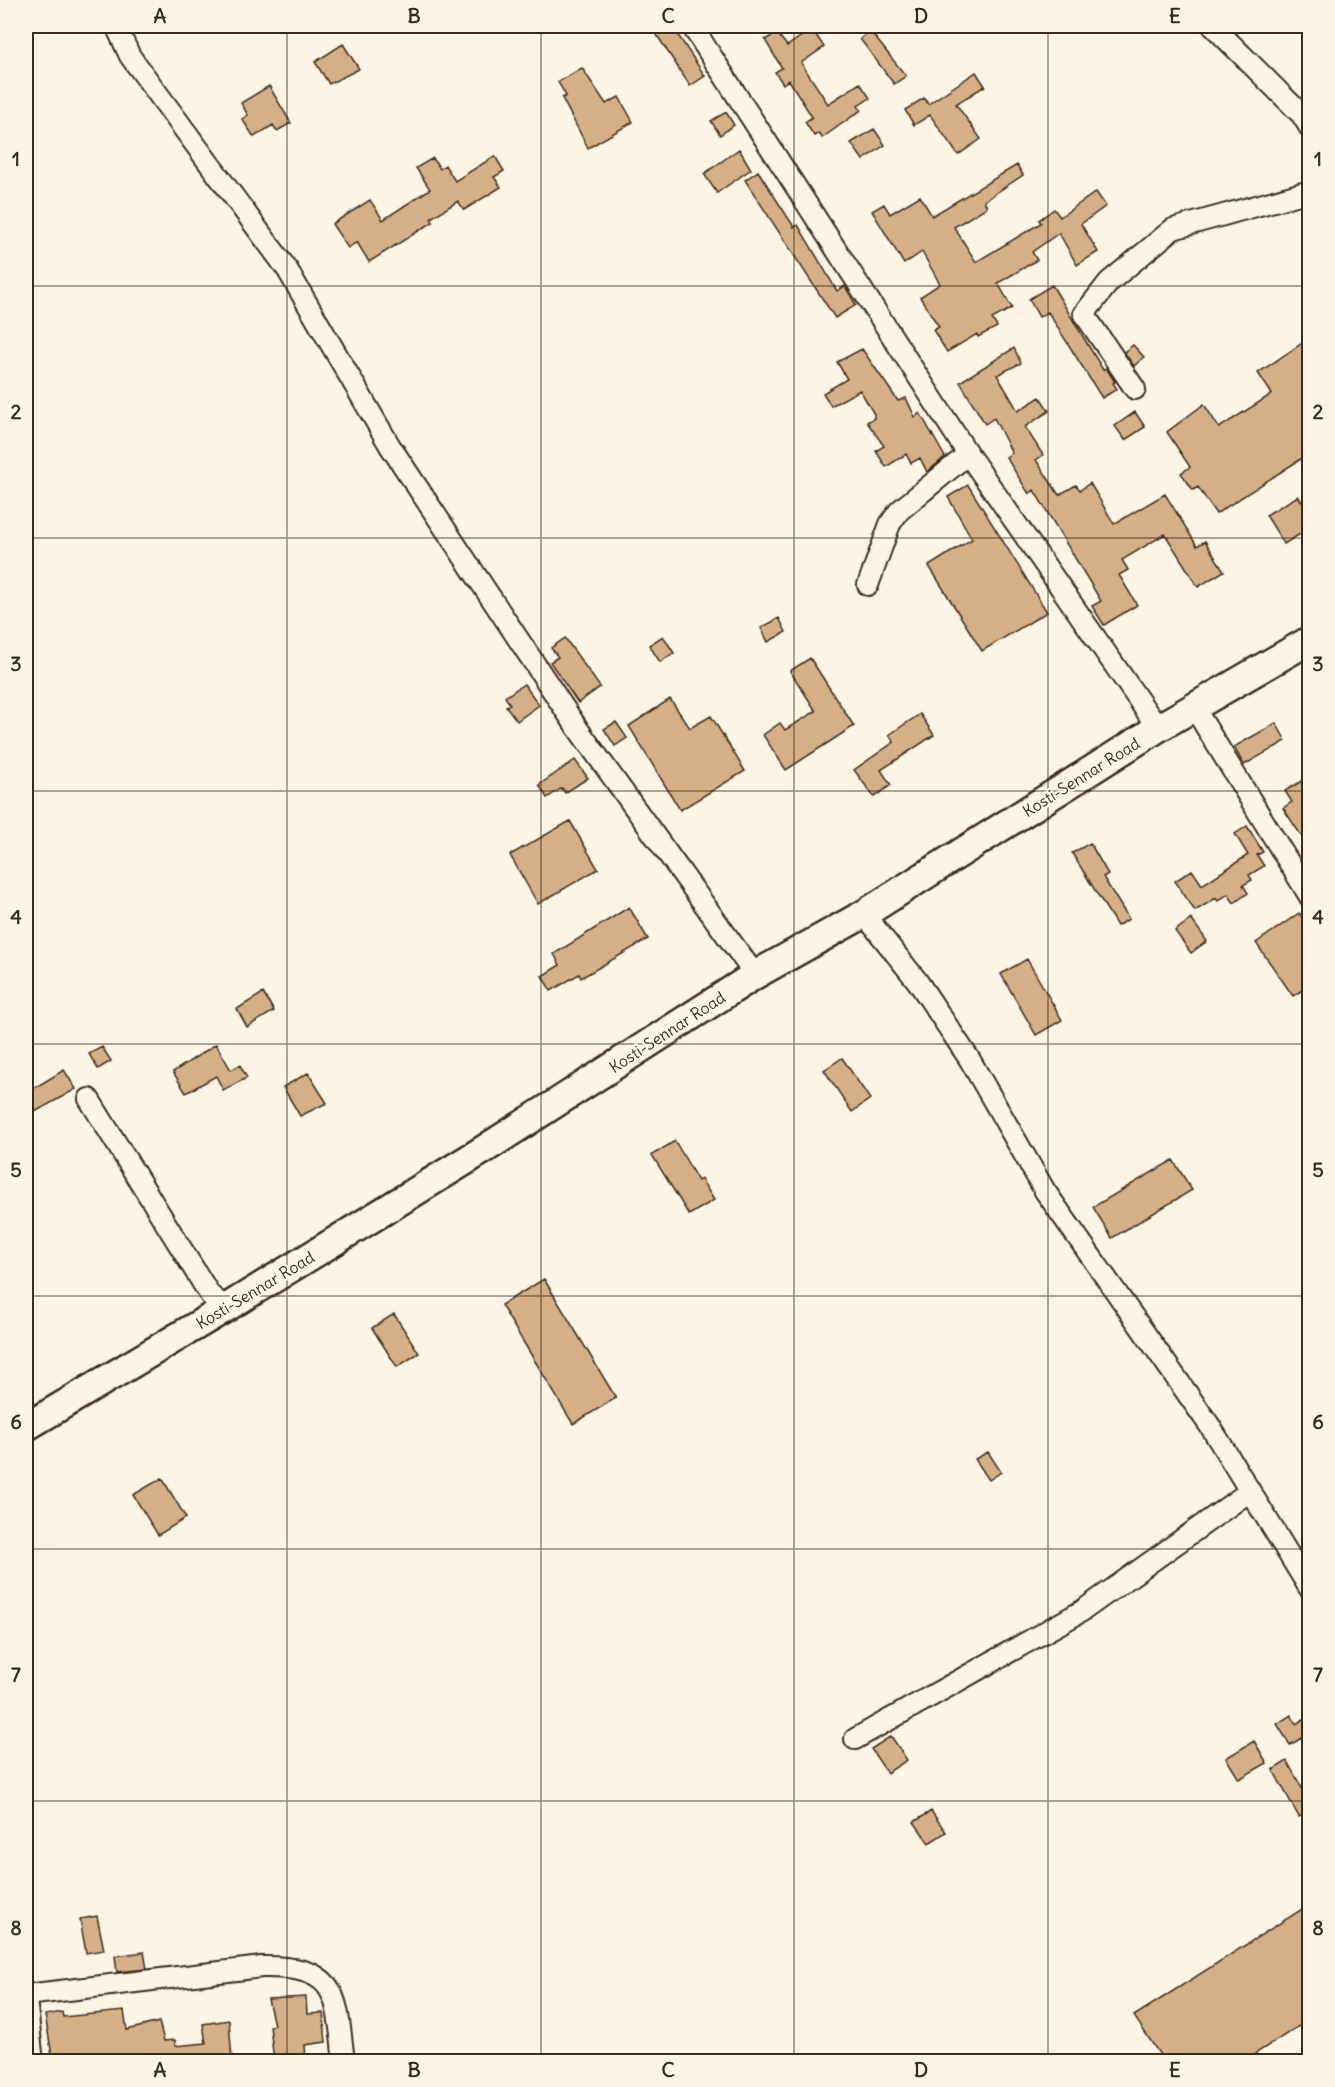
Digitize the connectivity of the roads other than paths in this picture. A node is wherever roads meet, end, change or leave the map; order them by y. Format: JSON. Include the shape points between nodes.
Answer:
{"nodes":[{"id":1,"x":116,"y":26,"type":"edge"},
{"id":2,"x":692,"y":26,"type":"edge"},
{"id":3,"x":1214,"y":26,"type":"edge"},
{"id":4,"x":1310,"y":128,"type":"edge"},
{"id":5,"x":1310,"y":190,"type":"edge"},
{"id":6,"x":1135,"y":389,"type":"dead end"},
{"id":7,"x":968,"y":454,"type":"junction"},
{"id":8,"x":868,"y":585,"type":"dead end"},
{"id":9,"x":1310,"y":640,"type":"edge"},
{"id":10,"x":1195,"y":709,"type":"junction"},
{"id":11,"x":1158,"y":728,"type":"junction"},
{"id":12,"x":1310,"y":897,"type":"edge"},
{"id":13,"x":864,"y":914,"type":"junction"},
{"id":14,"x":755,"y":975,"type":"junction"},
{"id":15,"x":89,"y":1099,"type":"dead end"},
{"id":16,"x":226,"y":1308,"type":"junction"},
{"id":17,"x":26,"y":1427,"type":"edge"},
{"id":18,"x":1250,"y":1491,"type":"junction"},
{"id":19,"x":1310,"y":1589,"type":"edge"},
{"id":20,"x":855,"y":1739,"type":"dead end"},
{"id":21,"x":26,"y":1996,"type":"edge"},
{"id":22,"x":33,"y":2061,"type":"edge"},
{"id":23,"x":344,"y":2061,"type":"edge"}],
"edges":[{"from":1,"to":14,"type":"street","via":[[130,56],[287,269],[390,446],[578,729]]},
{"from":2,"to":7,"type":"street"},
{"from":3,"to":4,"type":"street"},
{"from":5,"to":6,"type":"street","via":[[1173,229],[1108,282],[1084,314]]},
{"from":7,"to":8,"type":"street","via":[[899,511],[890,524]]},
{"from":7,"to":11,"type":"street"},
{"from":9,"to":10,"type":"highway","name":"Kosti-Sennar Road"},
{"from":10,"to":11,"type":"highway","name":"Kosti-Sennar Road"},
{"from":10,"to":12,"type":"street"},
{"from":11,"to":13,"type":"highway","name":"Kosti-Sennar Road"},
{"from":13,"to":14,"type":"highway","name":"Kosti-Sennar Road"},
{"from":13,"to":18,"type":"street","via":[[918,982],[970,1060],[1045,1191],[1210,1426]]},
{"from":14,"to":16,"type":"highway","name":"Kosti-Sennar Road","via":[[483,1150]]},
{"from":15,"to":16,"type":"street","via":[[210,1295]]},
{"from":16,"to":17,"type":"highway","name":"Kosti-Sennar Road"},
{"from":18,"to":19,"type":"street"},
{"from":18,"to":20,"type":"street","via":[[1082,1611]]},
{"from":21,"to":22,"type":"street"},
{"from":21,"to":23,"type":"street","via":[[292,1967],[322,1978],[337,2001]]}]}
